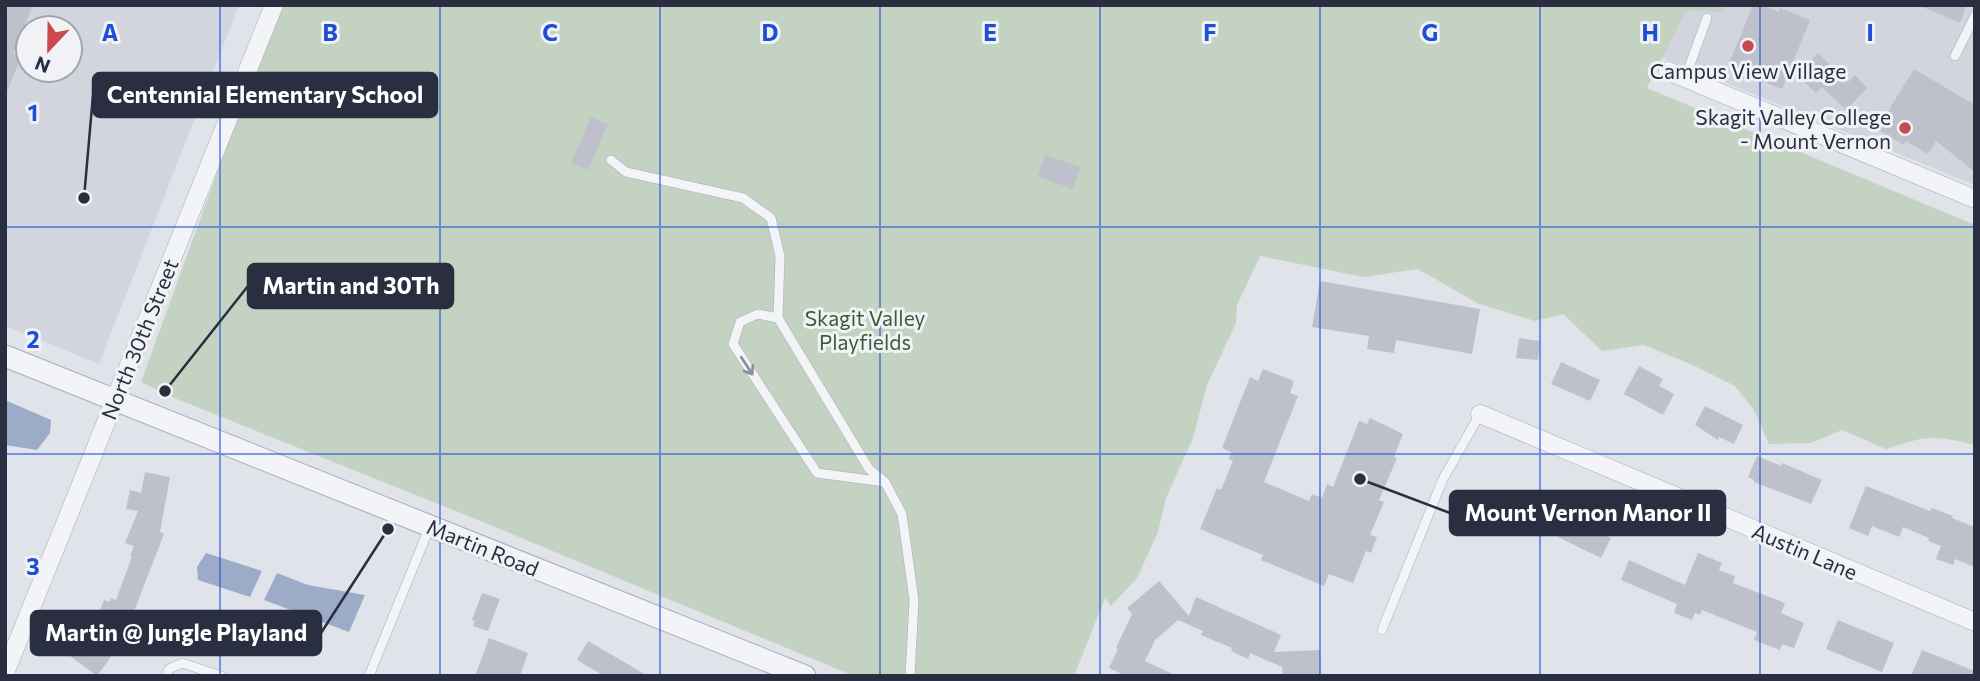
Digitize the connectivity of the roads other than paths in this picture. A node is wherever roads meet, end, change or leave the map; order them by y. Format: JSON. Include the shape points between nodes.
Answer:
{"nodes":[{"id":1,"x":274,"y":5,"type":"edge"},
{"id":2,"x":1975,"y":16,"type":"edge"},
{"id":3,"x":1707,"y":18,"type":"dead end"},
{"id":4,"x":1955,"y":56,"type":"dead end"},
{"id":5,"x":1676,"y":75,"type":"joint"},
{"id":6,"x":611,"y":160,"type":"dead end"},
{"id":7,"x":1975,"y":199,"type":"edge"},
{"id":8,"x":778,"y":318,"type":"junction"},
{"id":9,"x":5,"y":356,"type":"edge"},
{"id":10,"x":114,"y":400,"type":"junction"},
{"id":11,"x":1480,"y":414,"type":"joint"},
{"id":12,"x":885,"y":482,"type":"junction"},
{"id":13,"x":430,"y":526,"type":"junction"},
{"id":14,"x":1975,"y":622,"type":"edge"},
{"id":15,"x":1382,"y":630,"type":"dead end"},
{"id":16,"x":5,"y":673,"type":"edge"},
{"id":17,"x":166,"y":676,"type":"edge"},
{"id":18,"x":221,"y":676,"type":"edge"},
{"id":19,"x":369,"y":676,"type":"edge"},
{"id":20,"x":805,"y":676,"type":"edge"},
{"id":21,"x":910,"y":676,"type":"edge"}],
"edges":[{"from":1,"to":10,"type":"street","name":"North 30th Street"},
{"from":2,"to":4,"type":"lane"},
{"from":3,"to":5,"type":"lane"},
{"from":5,"to":7,"type":"street"},
{"from":6,"to":8,"type":"lane","via":[[626,172],[743,198],[771,218],[780,256]]},
{"from":8,"to":12,"type":"lane","via":[[869,469]]},
{"from":8,"to":12,"type":"lane","one_way":true,"via":[[758,313],[740,322],[733,345],[817,473]]},
{"from":9,"to":10,"type":"street","name":"Martin Road"},
{"from":10,"to":13,"type":"street","name":"Martin Road"},
{"from":10,"to":16,"type":"street","name":"North 30th Street"},
{"from":11,"to":14,"type":"street","name":"Austin Lane"},
{"from":11,"to":15,"type":"lane","via":[[1443,479]]},
{"from":12,"to":21,"type":"lane","via":[[902,514],[914,600]]},
{"from":13,"to":19,"type":"lane"},
{"from":13,"to":20,"type":"street","name":"Martin Road"},
{"from":17,"to":18,"type":"lane","via":[[169,669],[183,663]]}]}
